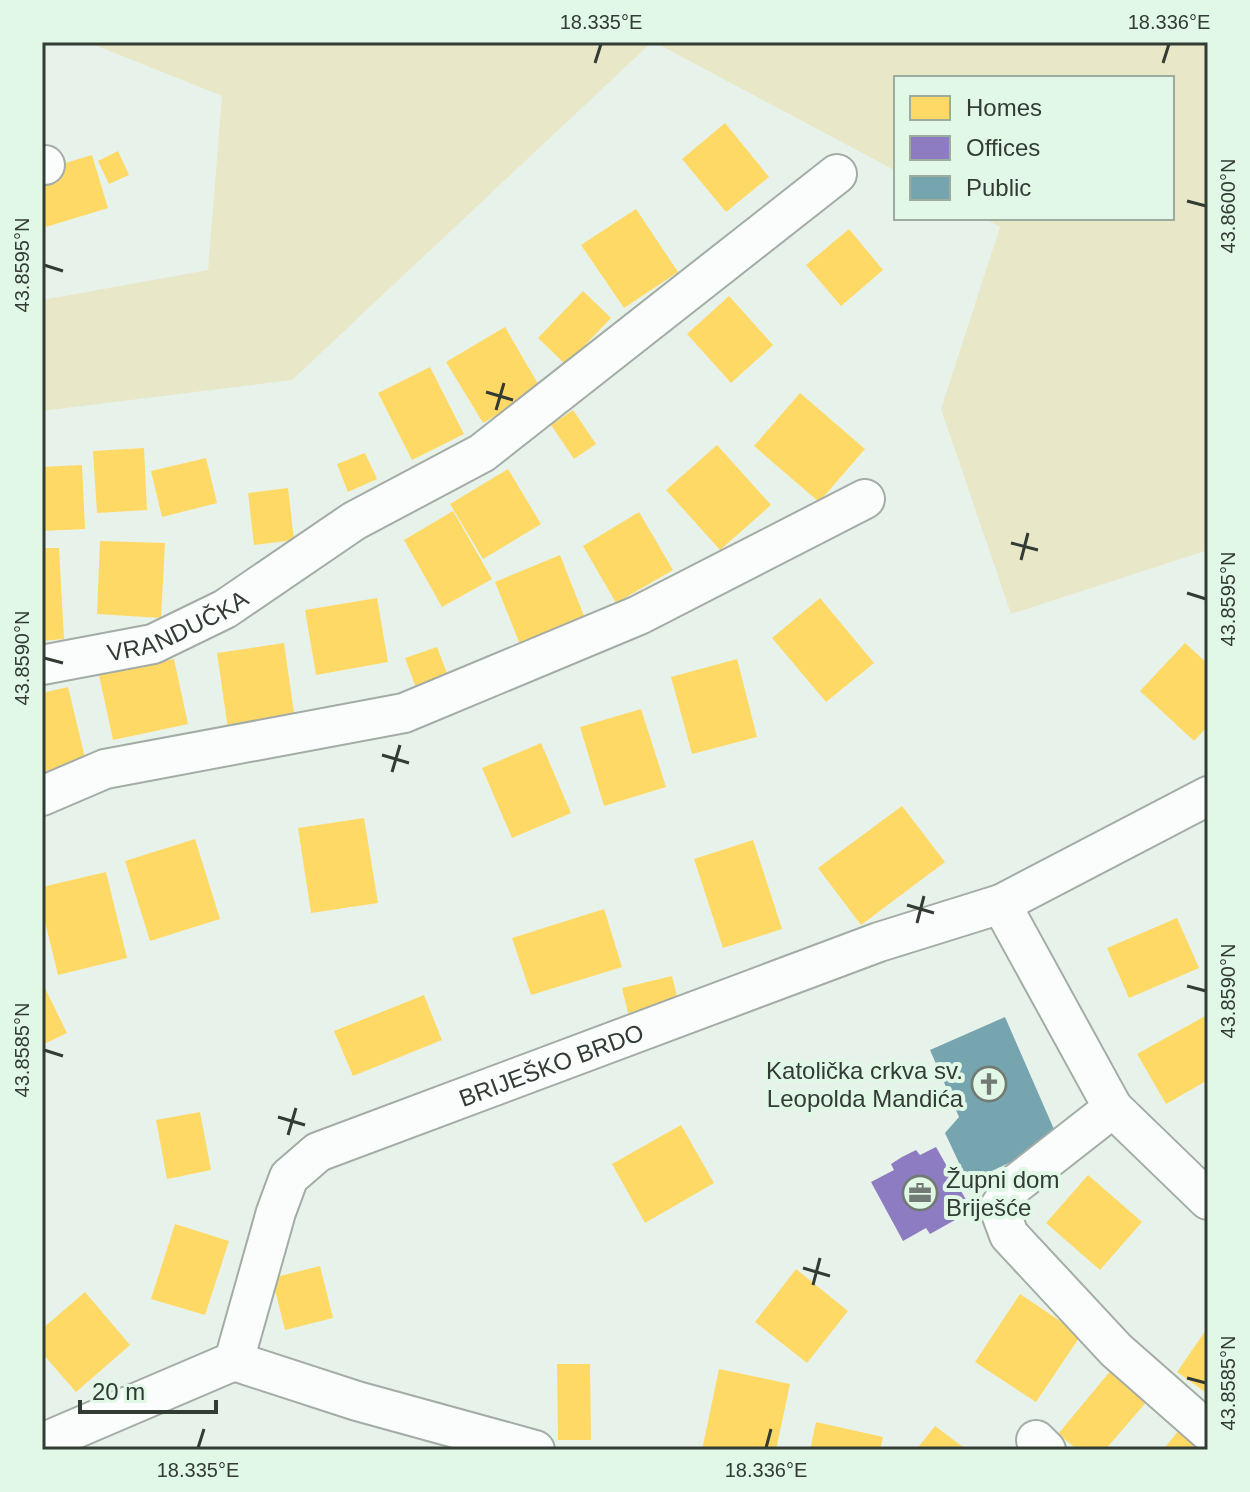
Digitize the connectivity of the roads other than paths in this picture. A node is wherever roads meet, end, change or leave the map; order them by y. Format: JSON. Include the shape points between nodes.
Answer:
{"nodes":[{"id":1,"x":837,"y":174,"type":"dead end"},
{"id":2,"x":865,"y":499,"type":"dead end"},
{"id":3,"x":42,"y":665,"type":"edge"},
{"id":4,"x":42,"y":796,"type":"edge"},
{"id":5,"x":1208,"y":796,"type":"edge"},
{"id":6,"x":1001,"y":904,"type":"junction"},
{"id":7,"x":1113,"y":1108,"type":"junction"},
{"id":8,"x":1208,"y":1200,"type":"edge"},
{"id":9,"x":234,"y":1361,"type":"junction"},
{"id":10,"x":1208,"y":1431,"type":"edge"},
{"id":11,"x":42,"y":1443,"type":"edge"},
{"id":12,"x":535,"y":1450,"type":"edge"}],
"edges":[{"from":1,"to":3,"type":"street","name":"VRANDUČKA","via":[[482,453],[354,521],[225,609],[153,644]]},
{"from":2,"to":4,"type":"street","via":[[639,615],[404,713],[105,769]]},
{"from":5,"to":6,"type":"street","name":"BRIJEŠKO BRDO"},
{"from":6,"to":7,"type":"street"},
{"from":6,"to":9,"type":"street","name":"BRIJEŠKO BRDO","via":[[879,942],[318,1152],[289,1177]]},
{"from":7,"to":8,"type":"street"},
{"from":7,"to":10,"type":"street","via":[[1012,1187],[999,1208],[1009,1235],[1116,1350]]},
{"from":9,"to":11,"type":"street"},
{"from":9,"to":12,"type":"street"}]}
